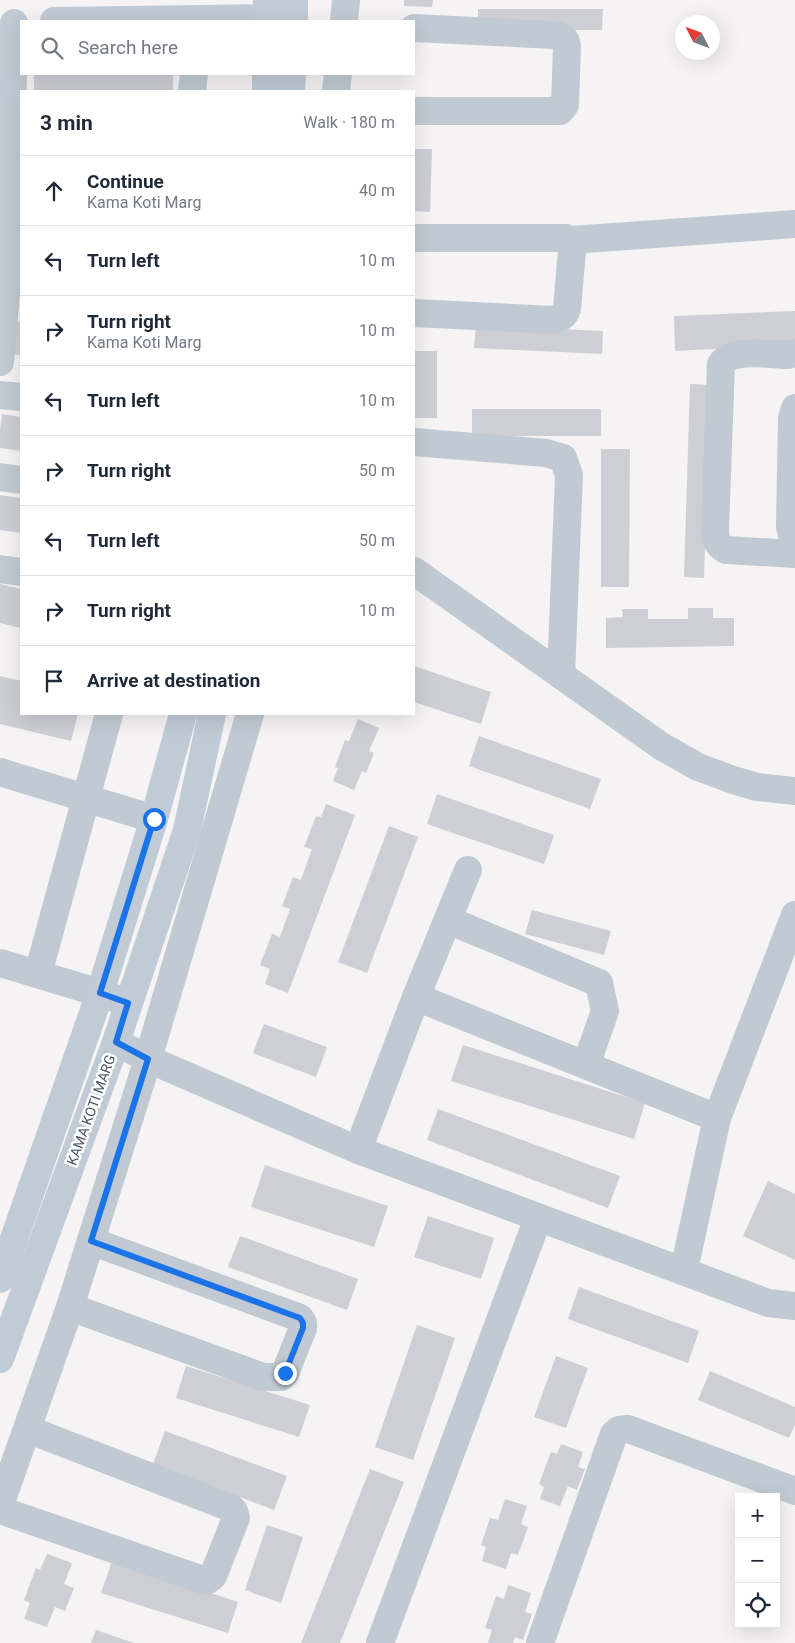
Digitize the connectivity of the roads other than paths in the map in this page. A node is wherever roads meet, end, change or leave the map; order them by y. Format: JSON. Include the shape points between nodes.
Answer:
{"nodes":[{"id":1,"x":62,"y":0,"type":"edge"},
{"id":2,"x":294,"y":0,"type":"edge"},
{"id":3,"x":346,"y":0,"type":"edge"},
{"id":4,"x":267,"y":13,"type":"edge"},
{"id":5,"x":62,"y":20,"type":"edge"},
{"id":6,"x":198,"y":20,"type":"edge"},
{"id":7,"x":294,"y":20,"type":"edge"},
{"id":8,"x":344,"y":20,"type":"edge"},
{"id":9,"x":12,"y":23,"type":"edge"},
{"id":10,"x":415,"y":28,"type":"edge"},
{"id":11,"x":194,"y":75,"type":"edge"},
{"id":12,"x":266,"y":75,"type":"edge"},
{"id":13,"x":292,"y":75,"type":"edge"},
{"id":14,"x":338,"y":75,"type":"edge"},
{"id":15,"x":192,"y":90,"type":"edge"},
{"id":16,"x":266,"y":90,"type":"edge"},
{"id":17,"x":291,"y":90,"type":"edge"},
{"id":18,"x":336,"y":90,"type":"edge"},
{"id":19,"x":415,"y":111,"type":"edge"},
{"id":20,"x":17,"y":125,"type":"edge"},
{"id":21,"x":17,"y":215,"type":"edge"},
{"id":22,"x":795,"y":224,"type":"edge"},
{"id":23,"x":415,"y":238,"type":"edge"},
{"id":24,"x":571,"y":240,"type":"junction"},
{"id":25,"x":14,"y":300,"type":"edge"},
{"id":26,"x":415,"y":313,"type":"edge"},
{"id":27,"x":795,"y":353,"type":"edge"},
{"id":28,"x":0,"y":362,"type":"edge"},
{"id":29,"x":0,"y":395,"type":"edge"},
{"id":30,"x":20,"y":397,"type":"edge"},
{"id":31,"x":795,"y":408,"type":"edge"},
{"id":32,"x":415,"y":442,"type":"edge"},
{"id":33,"x":0,"y":477,"type":"edge"},
{"id":34,"x":20,"y":480,"type":"edge"},
{"id":35,"x":793,"y":533,"type":"edge"},
{"id":36,"x":795,"y":554,"type":"edge"},
{"id":37,"x":0,"y":569,"type":"edge"},
{"id":38,"x":20,"y":572,"type":"edge"},
{"id":39,"x":415,"y":572,"type":"edge"},
{"id":40,"x":561,"y":675,"type":"junction"},
{"id":41,"x":109,"y":715,"type":"edge"},
{"id":42,"x":183,"y":715,"type":"edge"},
{"id":43,"x":212,"y":715,"type":"edge"},
{"id":44,"x":250,"y":715,"type":"edge"},
{"id":45,"x":0,"y":772,"type":"edge"},
{"id":46,"x":795,"y":792,"type":"edge"},
{"id":47,"x":87,"y":798,"type":"junction"},
{"id":48,"x":154,"y":819,"type":"junction"},
{"id":49,"x":468,"y":870,"type":"dead end"},
{"id":50,"x":795,"y":915,"type":"edge"},
{"id":51,"x":448,"y":920,"type":"junction"},
{"id":52,"x":0,"y":963,"type":"edge"},
{"id":53,"x":38,"y":974,"type":"junction"},
{"id":54,"x":100,"y":993,"type":"junction"},
{"id":55,"x":416,"y":997,"type":"junction"},
{"id":56,"x":128,"y":1003,"type":"junction"},
{"id":57,"x":116,"y":1042,"type":"junction"},
{"id":58,"x":148,"y":1059,"type":"junction"},
{"id":59,"x":586,"y":1065,"type":"junction"},
{"id":60,"x":717,"y":1118,"type":"junction"},
{"id":61,"x":358,"y":1150,"type":"junction"},
{"id":62,"x":538,"y":1218,"type":"junction"},
{"id":63,"x":91,"y":1241,"type":"junction"},
{"id":64,"x":684,"y":1270,"type":"junction"},
{"id":65,"x":0,"y":1279,"type":"edge"},
{"id":66,"x":795,"y":1306,"type":"edge"},
{"id":67,"x":70,"y":1307,"type":"junction"},
{"id":68,"x":0,"y":1358,"type":"edge"},
{"id":69,"x":27,"y":1429,"type":"junction"},
{"id":70,"x":795,"y":1490,"type":"edge"},
{"id":71,"x":0,"y":1505,"type":"edge"},
{"id":72,"x":0,"y":1510,"type":"edge"},
{"id":73,"x":380,"y":1643,"type":"edge"},
{"id":74,"x":540,"y":1643,"type":"edge"}],
"edges":[{"from":1,"to":5,"type":"street"},
{"from":2,"to":7,"type":"street"},
{"from":3,"to":8,"type":"street"},
{"from":4,"to":6,"type":"street"},
{"from":9,"to":20,"type":"street"},
{"from":10,"to":19,"type":"street","via":[[559,36],[566,40],[567,46],[565,105],[560,111]]},
{"from":11,"to":15,"type":"street"},
{"from":12,"to":16,"type":"street"},
{"from":13,"to":17,"type":"street"},
{"from":14,"to":18,"type":"street"},
{"from":20,"to":21,"type":"street"},
{"from":21,"to":25,"type":"street"},
{"from":22,"to":24,"type":"street"},
{"from":23,"to":24,"type":"street"},
{"from":24,"to":26,"type":"street","via":[[567,310],[558,319]]},
{"from":25,"to":28,"type":"street"},
{"from":27,"to":36,"type":"street","via":[[740,354],[727,358],[721,364],[714,530],[715,540],[726,550]]},
{"from":29,"to":30,"type":"street"},
{"from":31,"to":35,"type":"street","via":[[792,418]]},
{"from":32,"to":40,"type":"street","via":[[546,453],[563,458],[570,475]]},
{"from":33,"to":34,"type":"street"},
{"from":37,"to":38,"type":"street"},
{"from":39,"to":40,"type":"street"},
{"from":40,"to":46,"type":"street","via":[[661,746],[698,767],[757,787]]},
{"from":41,"to":47,"type":"street"},
{"from":42,"to":48,"type":"street"},
{"from":43,"to":56,"type":"street","name":"KAMA KOTI MARG","via":[[187,830]]},
{"from":44,"to":58,"type":"street"},
{"from":45,"to":47,"type":"street"},
{"from":47,"to":48,"type":"street"},
{"from":47,"to":53,"type":"street"},
{"from":48,"to":54,"type":"street"},
{"from":49,"to":51,"type":"street"},
{"from":50,"to":60,"type":"street"},
{"from":51,"to":55,"type":"street"},
{"from":51,"to":59,"type":"street","via":[[599,983],[605,1011]]},
{"from":52,"to":53,"type":"street"},
{"from":53,"to":54,"type":"street"},
{"from":54,"to":56,"type":"street"},
{"from":54,"to":65,"type":"street"},
{"from":55,"to":59,"type":"street"},
{"from":55,"to":61,"type":"street"},
{"from":56,"to":57,"type":"street","name":"KAMA KOTI MARG"},
{"from":57,"to":58,"type":"street"},
{"from":57,"to":68,"type":"street","name":"KAMA KOTI MARG"},
{"from":58,"to":61,"type":"street"},
{"from":58,"to":63,"type":"street"},
{"from":59,"to":60,"type":"street"},
{"from":60,"to":64,"type":"street"},
{"from":61,"to":62,"type":"street"},
{"from":62,"to":64,"type":"street"},
{"from":62,"to":73,"type":"street"},
{"from":63,"to":67,"type":"street"},
{"from":63,"to":67,"type":"street","via":[[300,1318],[303,1328],[285,1373],[281,1377],[263,1377]]},
{"from":64,"to":66,"type":"street","via":[[768,1303]]},
{"from":67,"to":69,"type":"street"},
{"from":69,"to":71,"type":"street"},
{"from":69,"to":72,"type":"street","via":[[231,1508],[236,1518],[213,1576],[206,1581]]},
{"from":70,"to":74,"type":"street","via":[[628,1429],[619,1430],[614,1434]]}]}
